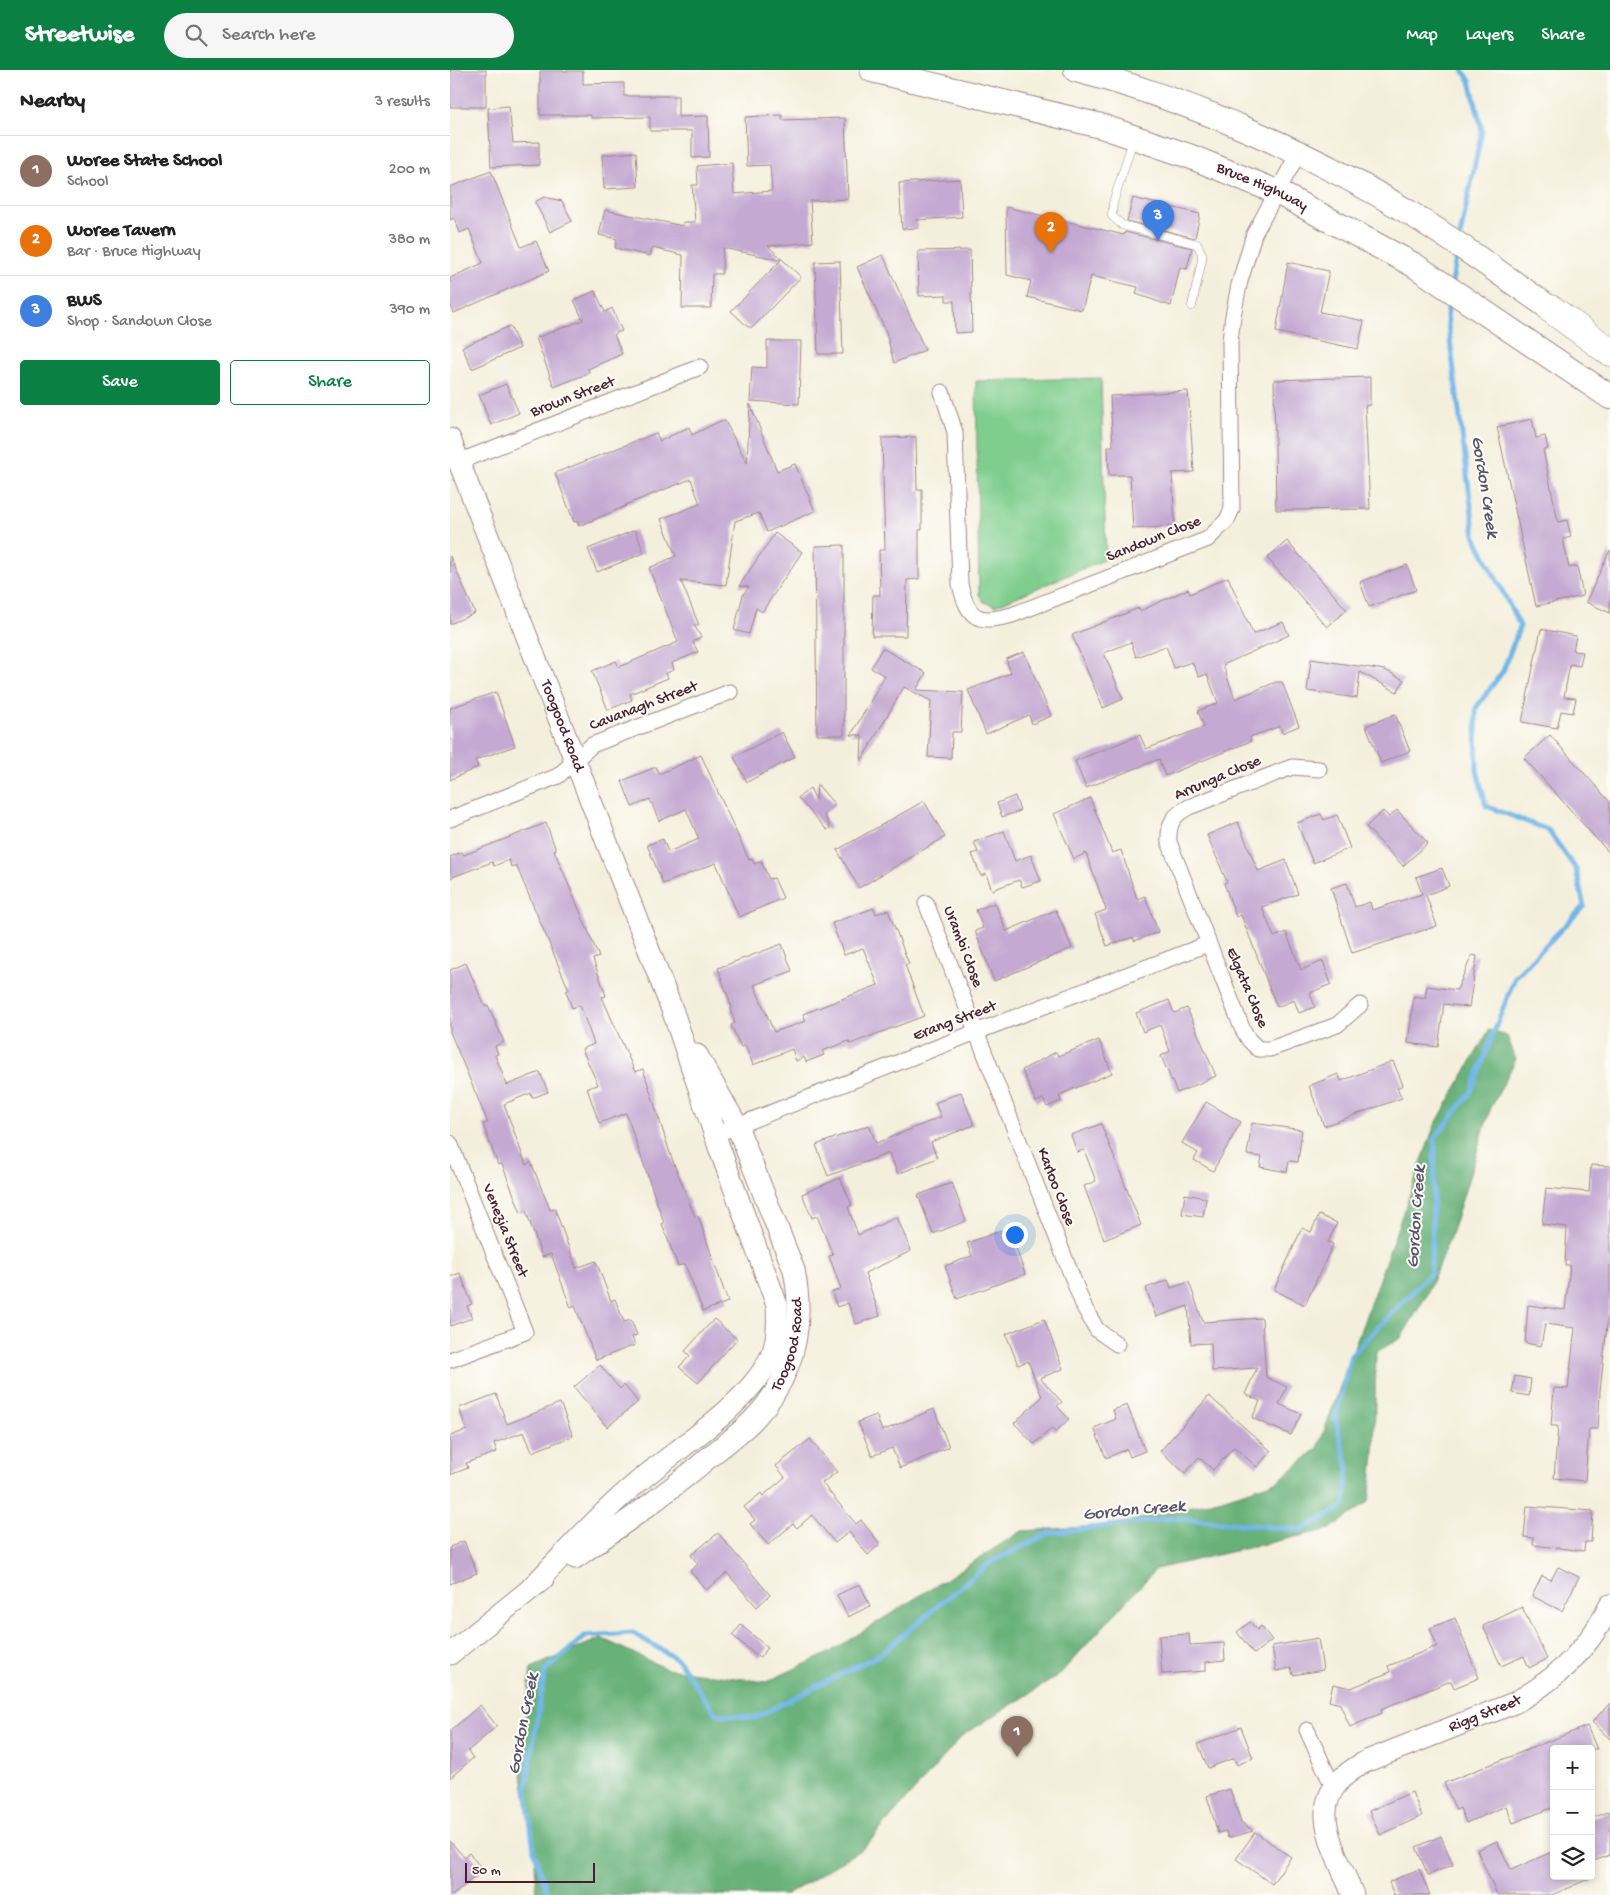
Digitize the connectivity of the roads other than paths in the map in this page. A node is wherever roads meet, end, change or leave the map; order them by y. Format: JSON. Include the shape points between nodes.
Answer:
{"nodes":[{"id":1,"x":872,"y":70,"type":"edge"},
{"id":2,"x":1076,"y":70,"type":"edge"},
{"id":3,"x":1134,"y":137,"type":"junction"},
{"id":4,"x":1298,"y":154,"type":"junction"},
{"id":5,"x":1277,"y":192,"type":"junction"},
{"id":6,"x":1192,"y":306,"type":"dead end"},
{"id":7,"x":1551,"y":309,"type":"junction"},
{"id":8,"x":1610,"y":338,"type":"edge"},
{"id":9,"x":1610,"y":352,"type":"edge"},
{"id":10,"x":700,"y":366,"type":"dead end"},
{"id":11,"x":942,"y":392,"type":"dead end"},
{"id":12,"x":1610,"y":397,"type":"edge"},
{"id":13,"x":450,"y":439,"type":"edge"},
{"id":14,"x":458,"y":462,"type":"junction"},
{"id":15,"x":730,"y":692,"type":"dead end"},
{"id":16,"x":574,"y":760,"type":"junction"},
{"id":17,"x":1319,"y":769,"type":"dead end"},
{"id":18,"x":450,"y":818,"type":"edge"},
{"id":19,"x":926,"y":903,"type":"dead end"},
{"id":20,"x":1208,"y":944,"type":"junction"},
{"id":21,"x":1360,"y":1005,"type":"dead end"},
{"id":22,"x":672,"y":1012,"type":"junction"},
{"id":23,"x":976,"y":1032,"type":"junction"},
{"id":24,"x":738,"y":1126,"type":"junction"},
{"id":25,"x":714,"y":1135,"type":"junction"},
{"id":26,"x":450,"y":1143,"type":"edge"},
{"id":27,"x":1116,"y":1344,"type":"dead end"},
{"id":28,"x":450,"y":1360,"type":"edge"},
{"id":29,"x":532,"y":1587,"type":"junction"},
{"id":30,"x":1610,"y":1605,"type":"edge"},
{"id":31,"x":453,"y":1652,"type":"edge"},
{"id":32,"x":1307,"y":1730,"type":"dead end"},
{"id":33,"x":1334,"y":1787,"type":"junction"},
{"id":34,"x":1353,"y":1895,"type":"edge"}],
"edges":[{"from":1,"to":3,"type":"main road","name":"Bruce Highway"},
{"from":2,"to":4,"type":"main road","via":[[1175,102]]},
{"from":3,"to":5,"type":"main road","name":"Bruce Highway"},
{"from":3,"to":6,"type":"lane","via":[[1113,202],[1112,216],[1122,225],[1197,244],[1202,260]]},
{"from":4,"to":5,"type":"street","name":"Sandown Close"},
{"from":4,"to":7,"type":"main road","via":[[1413,215]]},
{"from":5,"to":11,"type":"street","name":"Sandown Close","via":[[1254,234],[1239,285],[1230,341],[1232,509],[1228,520],[1208,539],[1012,615],[989,621],[972,614],[964,604],[960,584],[955,432]]},
{"from":5,"to":12,"type":"main road","name":"Bruce Highway","via":[[1414,266]]},
{"from":7,"to":8,"type":"highway"},
{"from":7,"to":9,"type":"highway"},
{"from":10,"to":14,"type":"street","name":"Brown Street"},
{"from":13,"to":14,"type":"street","name":"Toogood Road"},
{"from":14,"to":16,"type":"street","name":"Toogood Road"},
{"from":15,"to":16,"type":"street","name":"Cavanagh Street","via":[[592,745]]},
{"from":16,"to":18,"type":"street","name":"Cavanagh Street","via":[[558,776]]},
{"from":16,"to":22,"type":"street","name":"Toogood Road"},
{"from":17,"to":20,"type":"street","name":"Arrunga Close","via":[[1292,767],[1189,807],[1171,820],[1169,842]]},
{"from":19,"to":23,"type":"street","name":"Urambi Close"},
{"from":20,"to":21,"type":"street","name":"Elgata Close","via":[[1242,1028],[1258,1049],[1270,1050],[1337,1025]]},
{"from":20,"to":23,"type":"street","name":"Erang Street"},
{"from":22,"to":24,"type":"street","name":"Toogood Road"},
{"from":22,"to":25,"type":"street","name":"Toogood Road"},
{"from":23,"to":24,"type":"street","name":"Erang Street"},
{"from":23,"to":27,"type":"street","name":"Karloo Close","via":[[1084,1307],[1097,1330]]},
{"from":24,"to":25,"type":"street","name":"Erang Street"},
{"from":24,"to":29,"type":"street","name":"Toogood Road","via":[[794,1270],[799,1294],[794,1351],[784,1377],[754,1420],[655,1502]]},
{"from":25,"to":29,"type":"street","name":"Toogood Road","via":[[777,1305],[778,1326],[768,1364],[743,1396],[630,1488]]},
{"from":26,"to":28,"type":"street","name":"Venezia Street","via":[[525,1332]]},
{"from":29,"to":31,"type":"street","name":"Toogood Road"},
{"from":30,"to":33,"type":"street","name":"Rigg Street","via":[[1590,1641],[1552,1680],[1534,1692],[1349,1770]]},
{"from":32,"to":33,"type":"street"},
{"from":33,"to":34,"type":"street","name":"Rigg Street","via":[[1328,1797],[1326,1825]]}]}
